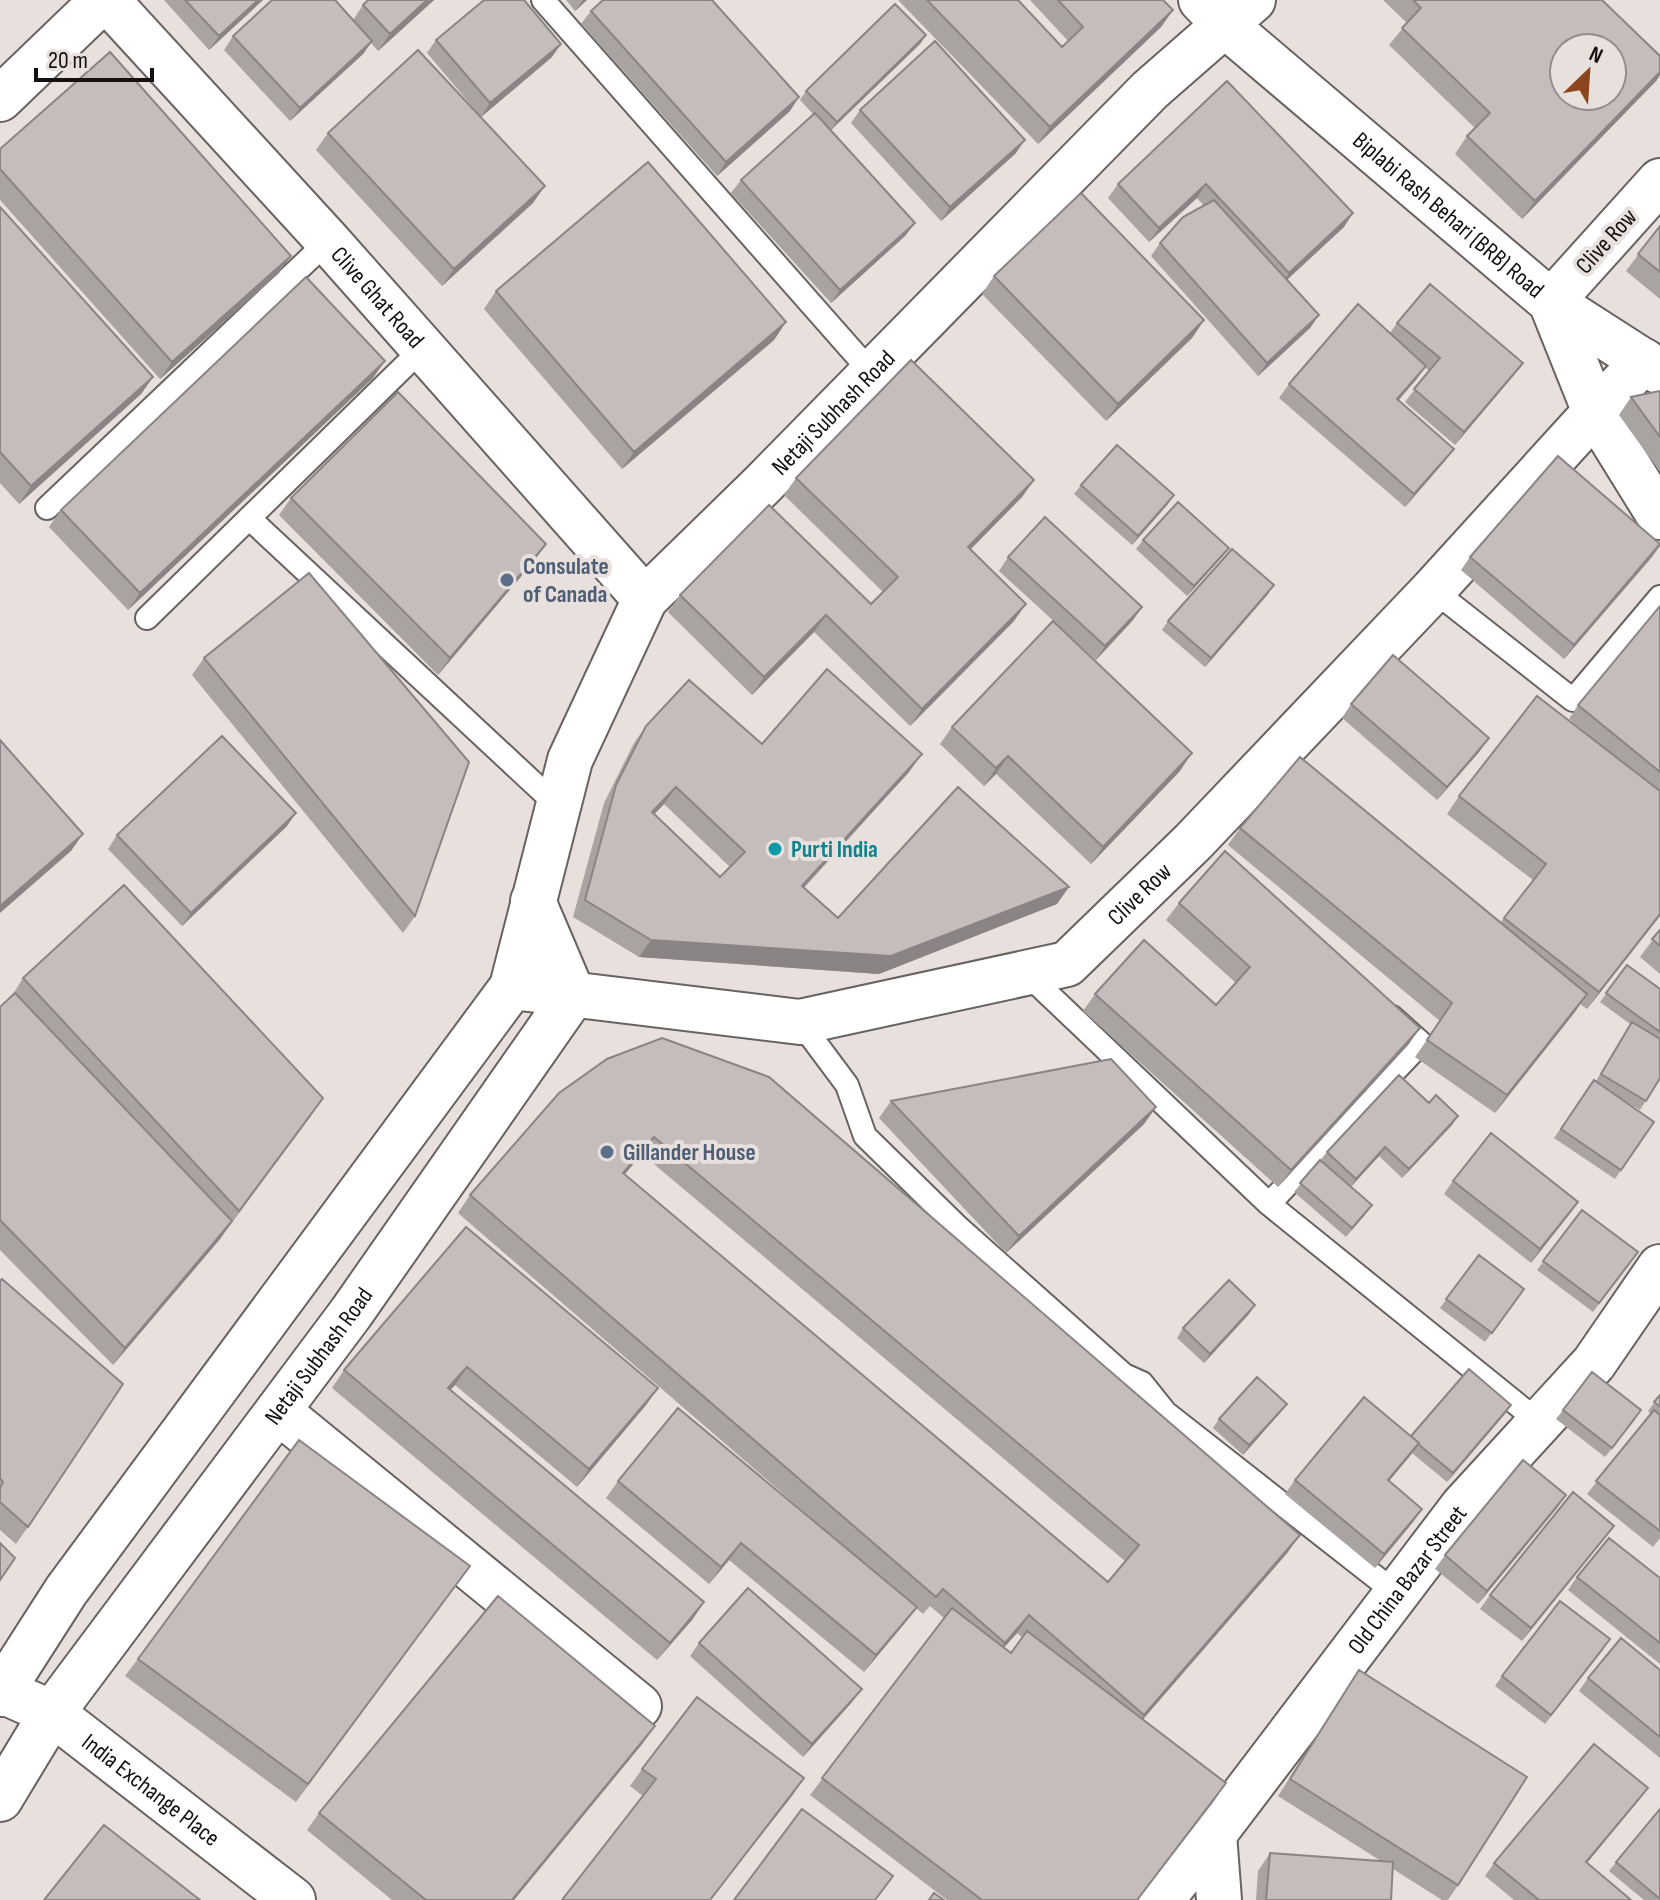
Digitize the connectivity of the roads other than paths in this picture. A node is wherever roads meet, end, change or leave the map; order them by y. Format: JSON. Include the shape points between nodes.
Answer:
{"nodes":[{"id":1,"x":105,"y":0,"type":"edge"},
{"id":2,"x":543,"y":0,"type":"edge"},
{"id":3,"x":1226,"y":8,"type":"edge"},
{"id":4,"x":0,"y":99,"type":"edge"},
{"id":5,"x":1660,"y":181,"type":"edge"},
{"id":6,"x":328,"y":241,"type":"junction"},
{"id":7,"x":1551,"y":302,"type":"junction"},
{"id":8,"x":423,"y":348,"type":"junction"},
{"id":9,"x":1652,"y":366,"type":"edge"},
{"id":10,"x":871,"y":372,"type":"junction"},
{"id":11,"x":1595,"y":412,"type":"junction"},
{"id":12,"x":47,"y":508,"type":"edge"},
{"id":13,"x":1660,"y":517,"type":"edge"},
{"id":14,"x":249,"y":518,"type":"junction"},
{"id":15,"x":1433,"y":590,"type":"junction"},
{"id":16,"x":1660,"y":597,"type":"edge"},
{"id":17,"x":645,"y":599,"type":"junction"},
{"id":18,"x":147,"y":618,"type":"edge"},
{"id":19,"x":557,"y":805,"type":"junction"},
{"id":20,"x":533,"y":901,"type":"junction"},
{"id":21,"x":1026,"y":973,"type":"junction"},
{"id":22,"x":512,"y":987,"type":"junction"},
{"id":23,"x":573,"y":995,"type":"junction"},
{"id":24,"x":1373,"y":1001,"type":"edge"},
{"id":25,"x":800,"y":1022,"type":"junction"},
{"id":26,"x":1269,"y":1204,"type":"junction"},
{"id":27,"x":1660,"y":1267,"type":"edge"},
{"id":28,"x":278,"y":1411,"type":"junction"},
{"id":29,"x":1539,"y":1422,"type":"junction"},
{"id":30,"x":1396,"y":1593,"type":"junction"},
{"id":31,"x":1,"y":1693,"type":"edge"},
{"id":32,"x":639,"y":1706,"type":"dead end"},
{"id":33,"x":52,"y":1713,"type":"junction"},
{"id":34,"x":0,"y":1799,"type":"edge"},
{"id":35,"x":1214,"y":1834,"type":"junction"},
{"id":36,"x":293,"y":1900,"type":"edge"},
{"id":37,"x":1161,"y":1900,"type":"edge"},
{"id":38,"x":1219,"y":1900,"type":"edge"}],
"edges":[{"from":1,"to":4,"type":"main road"},
{"from":1,"to":6,"type":"main road","name":"Clive Ghat Road"},
{"from":2,"to":10,"type":"lane"},
{"from":3,"to":7,"type":"main road","name":"Biplabi Rash Behari (BRB) Road"},
{"from":3,"to":10,"type":"main road","name":"Netaji Subhash Road"},
{"from":5,"to":7,"type":"main road","name":"Clive Row"},
{"from":6,"to":8,"type":"main road","name":"Clive Ghat Road"},
{"from":6,"to":12,"type":"lane"},
{"from":7,"to":9,"type":"main road"},
{"from":7,"to":11,"type":"main road","name":"Biplabi Rash Behari (BRB) Road"},
{"from":8,"to":14,"type":"lane"},
{"from":8,"to":17,"type":"main road","name":"Clive Ghat Road"},
{"from":9,"to":11,"type":"main road","name":"Clive Row"},
{"from":10,"to":17,"type":"main road","name":"Netaji Subhash Road"},
{"from":11,"to":13,"type":"main road","name":"Biplabi Rash Behari (BRB) Road"},
{"from":11,"to":15,"type":"main road","name":"Clive Row"},
{"from":14,"to":18,"type":"lane"},
{"from":14,"to":19,"type":"lane"},
{"from":15,"to":16,"type":"lane","via":[[1573,700]]},
{"from":15,"to":21,"type":"main road","name":"Clive Row","via":[[1199,848],[1067,964]]},
{"from":17,"to":19,"type":"main road","name":"Netaji Subhash Road","via":[[570,760]]},
{"from":19,"to":20,"type":"main road","name":"Netaji Subhash Road"},
{"from":20,"to":22,"type":"main road","name":"Netaji Subhash Road"},
{"from":20,"to":23,"type":"main road"},
{"from":21,"to":25,"type":"main road","name":"Clive Row"},
{"from":21,"to":26,"type":"lane"},
{"from":22,"to":23,"type":"main road","name":"Clive Row"},
{"from":22,"to":31,"type":"main road","name":"Netaji Subhash Road","via":[[66,1591]]},
{"from":23,"to":25,"type":"main road","name":"Clive Row"},
{"from":23,"to":28,"type":"main road","name":"Netaji Subhash Road"},
{"from":24,"to":26,"type":"lane","via":[[1421,1043]]},
{"from":25,"to":30,"type":"lane","via":[[847,1085],[865,1136],[959,1228],[1113,1366],[1142,1383],[1166,1413]]},
{"from":26,"to":29,"type":"lane"},
{"from":27,"to":29,"type":"main road","name":"Old China Bazar Street","via":[[1594,1363]]},
{"from":28,"to":32,"type":"main road"},
{"from":28,"to":33,"type":"main road","name":"Netaji Subhash Road"},
{"from":29,"to":30,"type":"main road","name":"Old China Bazar Street","via":[[1463,1506]]},
{"from":30,"to":35,"type":"main road","name":"Old China Bazar Street"},
{"from":31,"to":33,"type":"main road","name":"India Exchange Place"},
{"from":33,"to":34,"type":"main road","name":"Netaji Subhash Road"},
{"from":33,"to":36,"type":"main road","name":"India Exchange Place"},
{"from":35,"to":37,"type":"main road","name":"Old China Bazar Street"},
{"from":35,"to":38,"type":"main road"}]}
